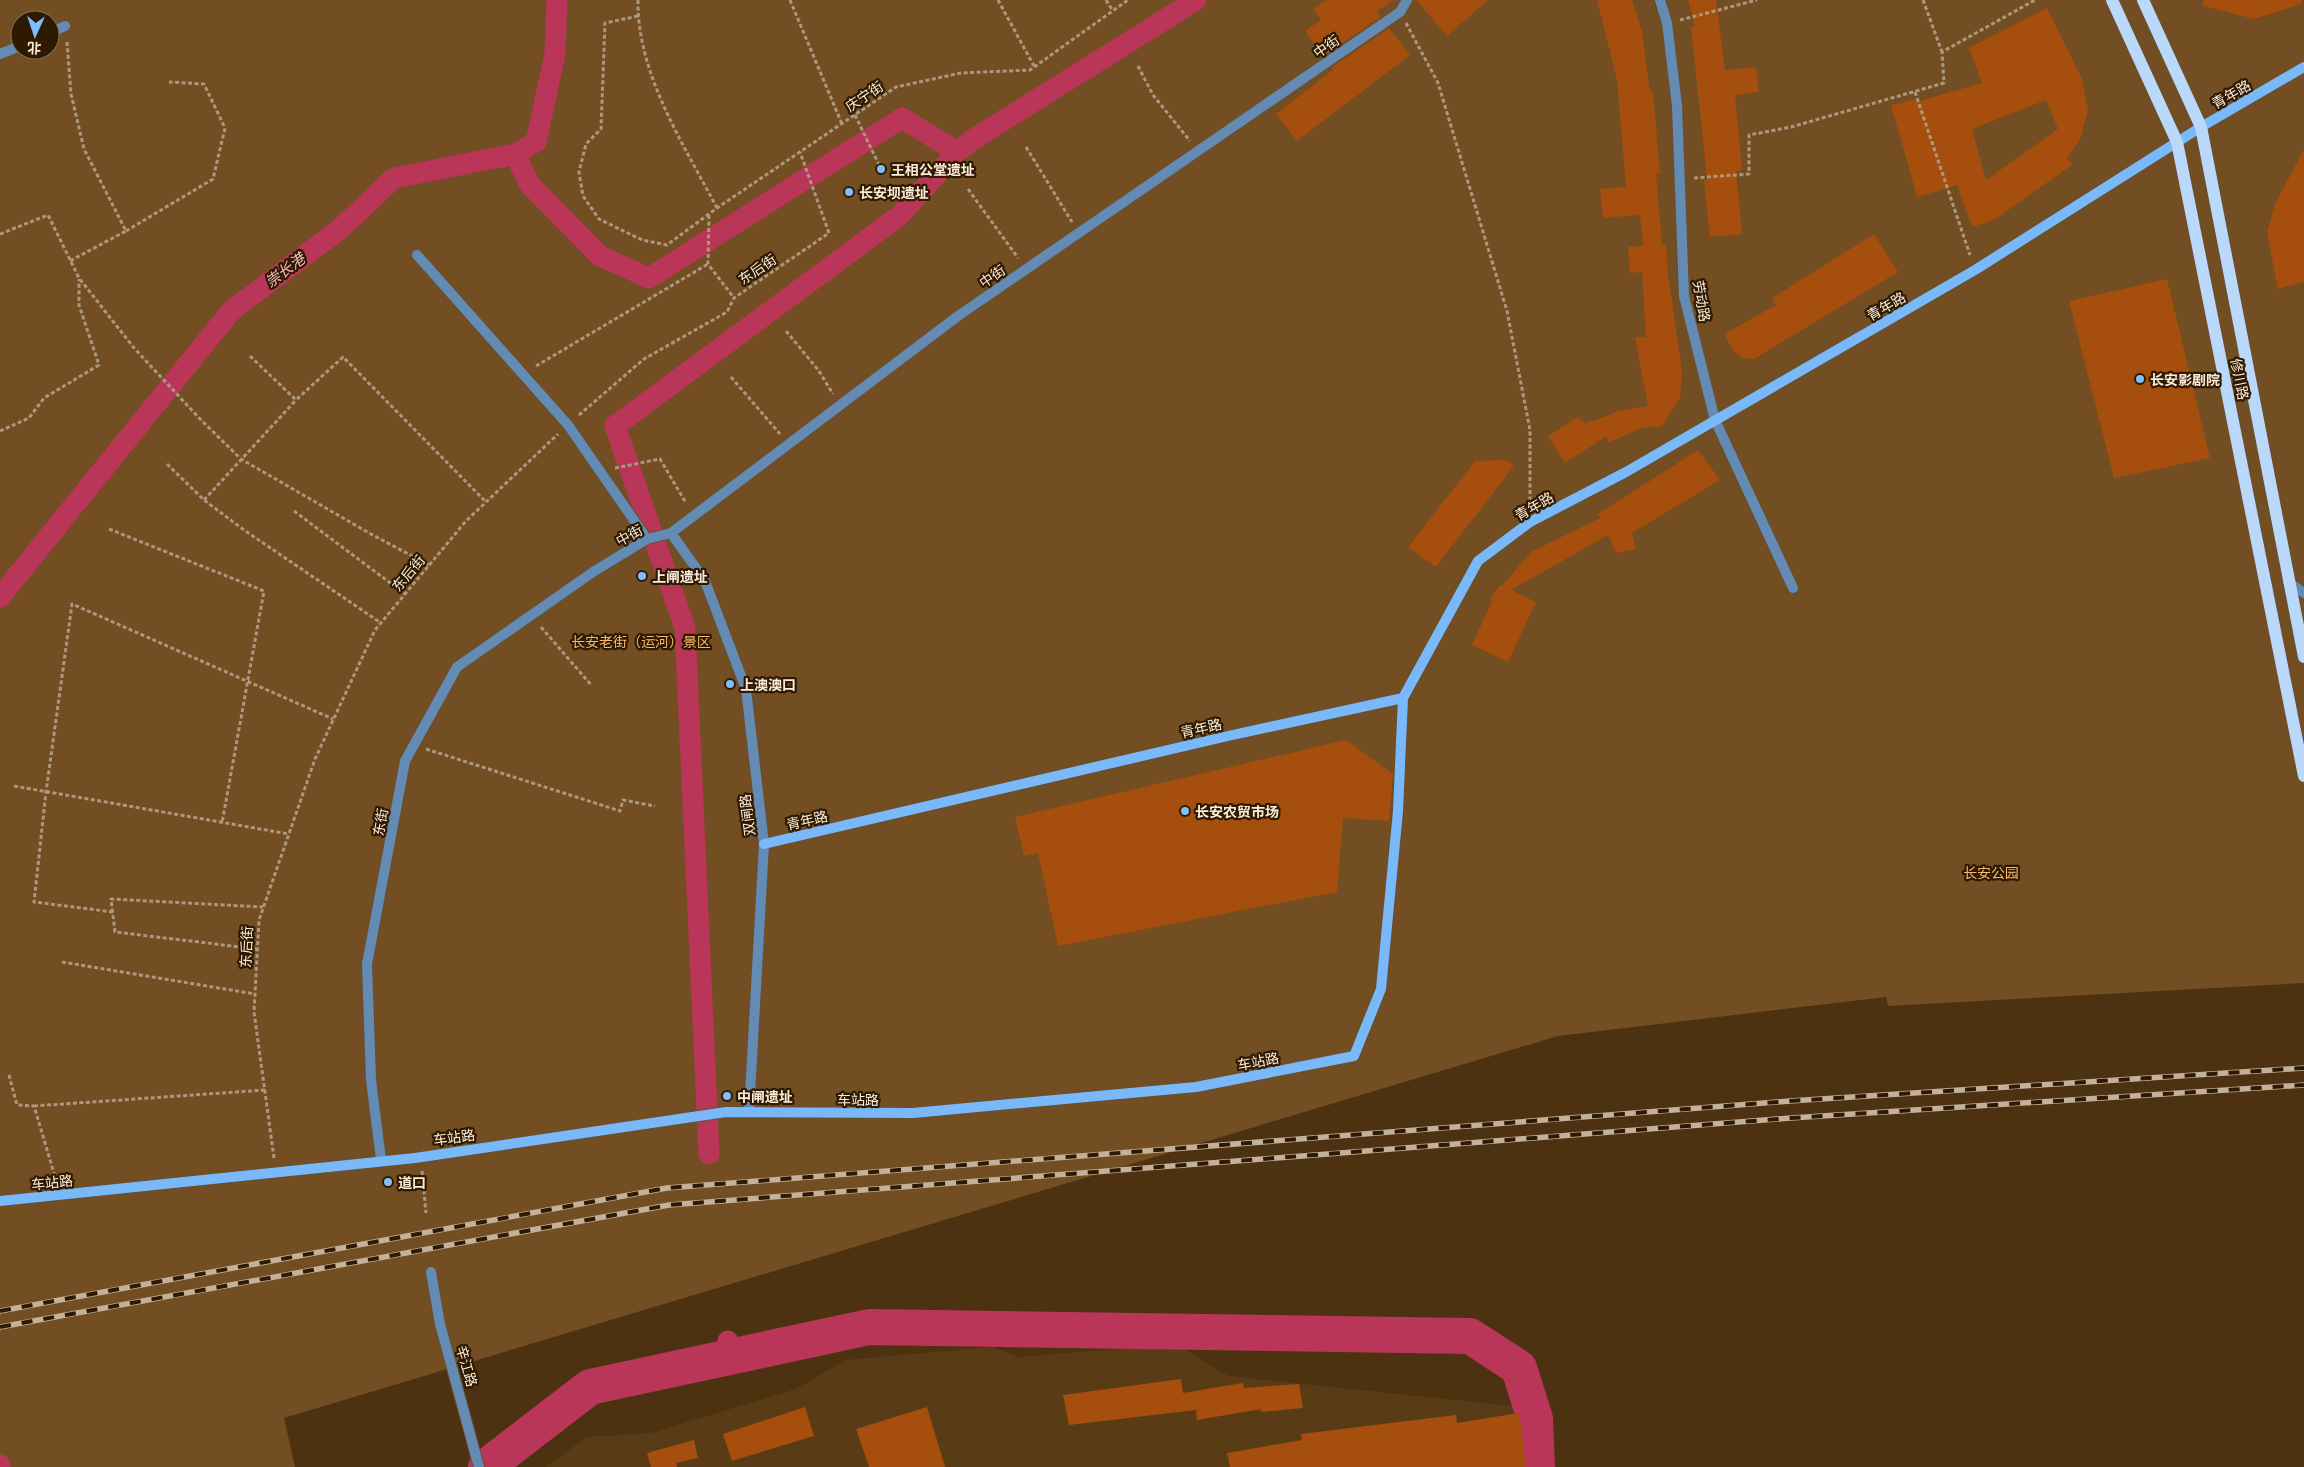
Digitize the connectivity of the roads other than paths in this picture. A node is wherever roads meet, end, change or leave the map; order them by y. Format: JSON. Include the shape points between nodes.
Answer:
{"nodes":[{"id":1,"x":1407,"y":0,"type":"edge"},
{"id":2,"x":1660,"y":0,"type":"edge"},
{"id":3,"x":2112,"y":0,"type":"edge"},
{"id":4,"x":2143,"y":0,"type":"edge"},
{"id":5,"x":65,"y":26,"type":"road end"},
{"id":6,"x":60,"y":28,"type":"edge"},
{"id":7,"x":2304,"y":67,"type":"edge"},
{"id":8,"x":2201,"y":127,"type":"junction"},
{"id":9,"x":2177,"y":142,"type":"junction"},
{"id":10,"x":417,"y":255,"type":"dead end"},
{"id":11,"x":1715,"y":420,"type":"junction"},
{"id":12,"x":669,"y":534,"type":"junction"},
{"id":13,"x":648,"y":539,"type":"junction"},
{"id":14,"x":593,"y":572,"type":"joint"},
{"id":15,"x":2288,"y":582,"type":"junction"},
{"id":16,"x":1793,"y":588,"type":"dead end"},
{"id":17,"x":2304,"y":593,"type":"edge"},
{"id":18,"x":2304,"y":657,"type":"edge"},
{"id":19,"x":1403,"y":698,"type":"junction"},
{"id":20,"x":2304,"y":776,"type":"edge"},
{"id":21,"x":764,"y":844,"type":"junction"},
{"id":22,"x":749,"y":1112,"type":"junction"},
{"id":23,"x":381,"y":1160,"type":"junction"},
{"id":24,"x":2,"y":1201,"type":"edge"},
{"id":25,"x":432,"y":1272,"type":"dead end"},
{"id":26,"x":479,"y":1467,"type":"edge"}],
"edges":[{"from":1,"to":12,"type":"street","name":"中街","via":[[1400,12],[958,316]]},
{"from":2,"to":11,"type":"street","name":"劳动路","via":[[1667,23],[1677,106],[1684,296]]},
{"from":3,"to":9,"type":"main road","name":"修川路"},
{"from":4,"to":8,"type":"main road","name":"修川路"},
{"from":5,"to":6,"type":"street"},
{"from":7,"to":8,"type":"street","name":"青年路"},
{"from":8,"to":9,"type":"street","name":"青年路"},
{"from":8,"to":15,"type":"main road","name":"修川路"},
{"from":9,"to":11,"type":"street","name":"青年路","via":[[1974,270]]},
{"from":9,"to":20,"type":"main road","name":"修川路"},
{"from":10,"to":13,"type":"street","via":[[568,425]]},
{"from":11,"to":16,"type":"street","name":"劳动路"},
{"from":11,"to":19,"type":"street","name":"青年路","via":[[1626,472],[1530,522],[1478,561]]},
{"from":12,"to":13,"type":"street","name":"中街"},
{"from":12,"to":21,"type":"street","name":"双闸路","via":[[705,581],[746,689]]},
{"from":13,"to":14,"type":"street","name":"中街"},
{"from":14,"to":23,"type":"street","name":"东街","via":[[457,667],[405,761],[367,964],[371,1080]]},
{"from":15,"to":17,"type":"street"},
{"from":15,"to":18,"type":"main road","name":"修川路"},
{"from":19,"to":21,"type":"street","name":"青年路"},
{"from":19,"to":22,"type":"street","name":"车站路","via":[[1398,811],[1381,989],[1354,1056],[1186,1088],[913,1113]]},
{"from":21,"to":22,"type":"street","name":"双闸路"},
{"from":22,"to":23,"type":"street","name":"车站路","via":[[726,1112],[415,1158]]},
{"from":23,"to":24,"type":"street","name":"车站路"},
{"from":25,"to":26,"type":"street","name":"辛江路","via":[[440,1324]]}]}
